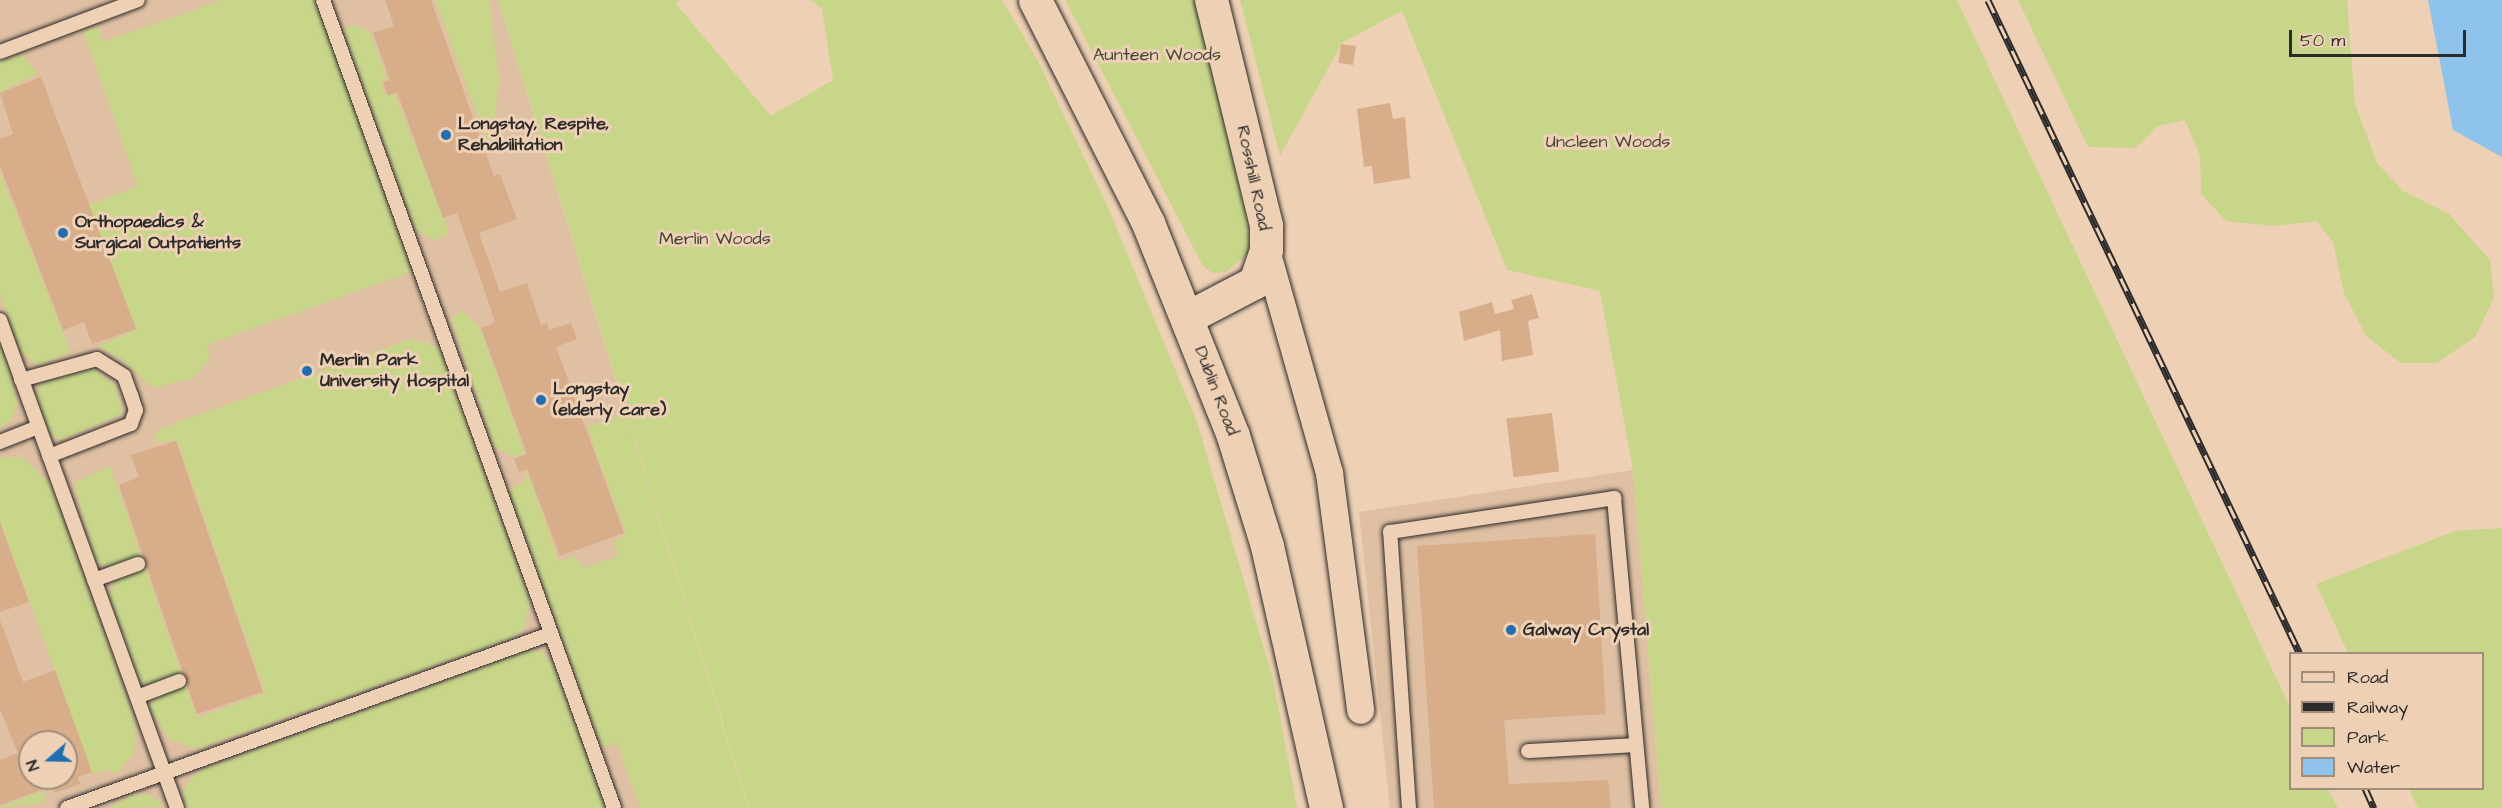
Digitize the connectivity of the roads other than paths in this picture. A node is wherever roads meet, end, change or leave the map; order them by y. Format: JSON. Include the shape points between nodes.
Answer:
{"nodes":[{"id":1,"x":138,"y":0,"type":"edge"},
{"id":2,"x":323,"y":0,"type":"edge"},
{"id":3,"x":1035,"y":0,"type":"edge"},
{"id":4,"x":1211,"y":0,"type":"edge"},
{"id":5,"x":0,"y":52,"type":"edge"},
{"id":6,"x":1266,"y":250,"type":"junction"},
{"id":7,"x":1188,"y":317,"type":"junction"},
{"id":8,"x":0,"y":320,"type":"edge"},
{"id":9,"x":21,"y":380,"type":"junction"},
{"id":10,"x":38,"y":427,"type":"junction"},
{"id":11,"x":0,"y":442,"type":"edge"},
{"id":12,"x":49,"y":456,"type":"junction"},
{"id":13,"x":138,"y":564,"type":"dead end"},
{"id":14,"x":94,"y":580,"type":"junction"},
{"id":15,"x":550,"y":634,"type":"junction"},
{"id":16,"x":180,"y":681,"type":"dead end"},
{"id":17,"x":137,"y":697,"type":"junction"},
{"id":18,"x":1360,"y":710,"type":"dead end"},
{"id":19,"x":1634,"y":745,"type":"junction"},
{"id":20,"x":1528,"y":751,"type":"dead end"},
{"id":21,"x":165,"y":773,"type":"junction"},
{"id":22,"x":67,"y":808,"type":"edge"},
{"id":23,"x":177,"y":808,"type":"edge"},
{"id":24,"x":614,"y":808,"type":"edge"},
{"id":25,"x":1326,"y":808,"type":"edge"},
{"id":26,"x":1409,"y":808,"type":"edge"},
{"id":27,"x":1642,"y":808,"type":"edge"}],
"edges":[{"from":1,"to":5,"type":"lane"},
{"from":2,"to":15,"type":"lane"},
{"from":3,"to":7,"type":"main road","name":"Dublin Road","via":[[1120,165]]},
{"from":4,"to":6,"type":"main road","name":"Rosshill Road","via":[[1266,225]]},
{"from":6,"to":7,"type":"main road","name":"Rosshill Road","via":[[1255,282]]},
{"from":6,"to":18,"type":"street","via":[[1333,497]]},
{"from":7,"to":25,"type":"main road","name":"Dublin Road","via":[[1267,546]]},
{"from":8,"to":9,"type":"lane"},
{"from":9,"to":10,"type":"lane"},
{"from":9,"to":12,"type":"lane","via":[[97,359],[124,376],[131,395],[136,411],[131,424]]},
{"from":10,"to":11,"type":"lane"},
{"from":10,"to":12,"type":"lane"},
{"from":12,"to":14,"type":"lane"},
{"from":13,"to":14,"type":"lane"},
{"from":14,"to":17,"type":"lane"},
{"from":15,"to":21,"type":"lane"},
{"from":15,"to":24,"type":"lane"},
{"from":16,"to":17,"type":"lane"},
{"from":17,"to":21,"type":"lane"},
{"from":19,"to":20,"type":"lane"},
{"from":19,"to":26,"type":"lane","via":[[1614,498],[1390,532]]},
{"from":19,"to":27,"type":"lane"},
{"from":21,"to":22,"type":"lane"},
{"from":21,"to":23,"type":"lane"}]}
